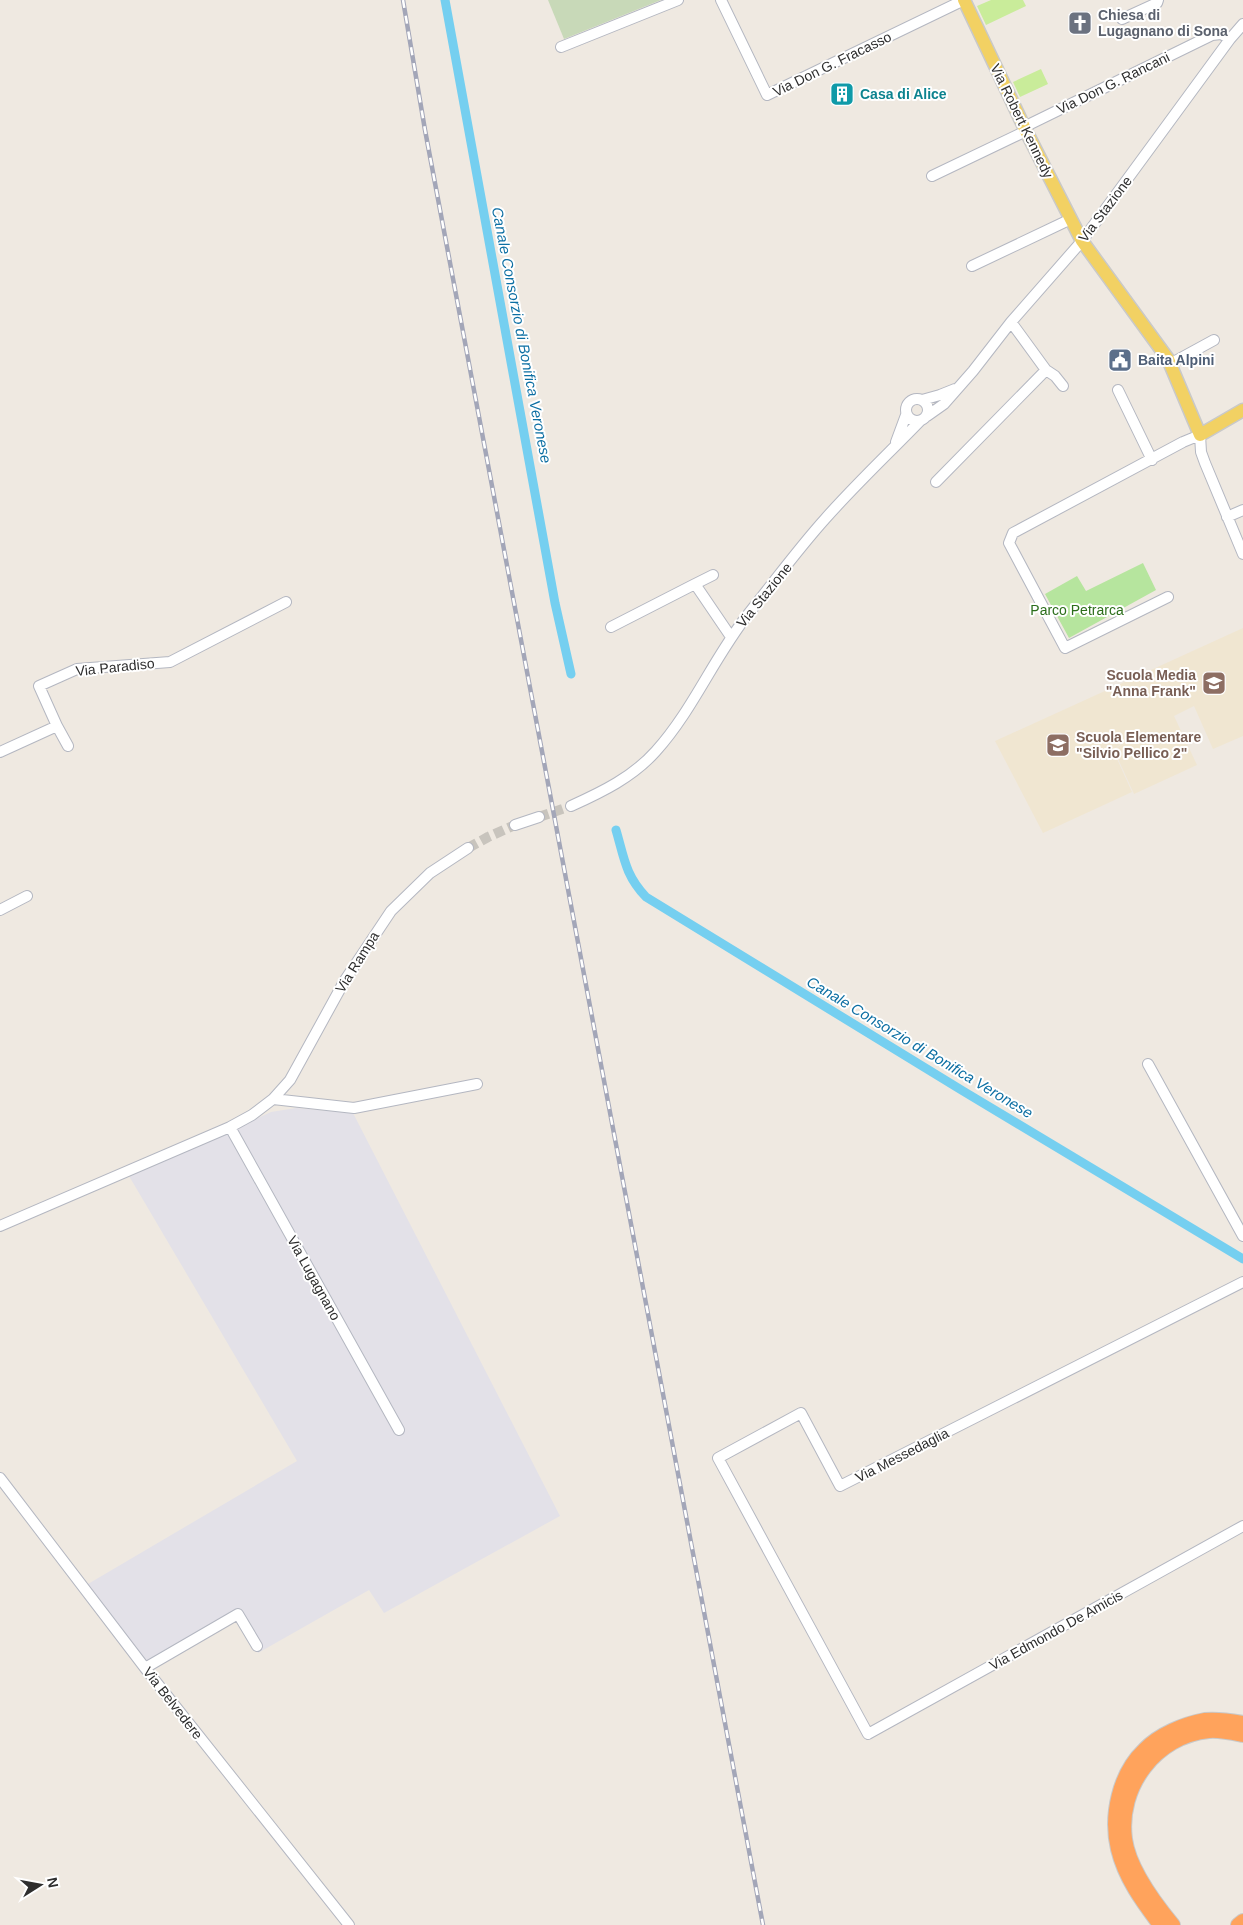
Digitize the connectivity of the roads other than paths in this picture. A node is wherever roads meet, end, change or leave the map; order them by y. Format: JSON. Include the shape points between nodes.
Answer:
{"nodes":[{"id":1,"x":678,"y":0,"type":"edge"},
{"id":2,"x":721,"y":0,"type":"edge"},
{"id":3,"x":964,"y":0,"type":"edge"},
{"id":4,"x":1158,"y":0,"type":"edge"},
{"id":5,"x":1122,"y":19,"type":"dead end"},
{"id":6,"x":1243,"y":24,"type":"edge"},
{"id":7,"x":1230,"y":39,"type":"junction"},
{"id":8,"x":561,"y":47,"type":"dead end"},
{"id":9,"x":1025,"y":129,"type":"junction"},
{"id":10,"x":932,"y":176,"type":"dead end"},
{"id":11,"x":1071,"y":220,"type":"junction"},
{"id":12,"x":1082,"y":241,"type":"junction"},
{"id":13,"x":972,"y":266,"type":"dead end"},
{"id":14,"x":1011,"y":322,"type":"junction"},
{"id":15,"x":1214,"y":340,"type":"dead end"},
{"id":16,"x":1170,"y":364,"type":"junction"},
{"id":17,"x":1046,"y":370,"type":"junction"},
{"id":18,"x":1063,"y":386,"type":"dead end"},
{"id":19,"x":958,"y":387,"type":"junction"},
{"id":20,"x":1118,"y":390,"type":"dead end"},
{"id":21,"x":922,"y":400,"type":"junction"},
{"id":22,"x":1243,"y":410,"type":"edge"},
{"id":23,"x":906,"y":415,"type":"junction"},
{"id":24,"x":923,"y":419,"type":"junction"},
{"id":25,"x":1200,"y":434,"type":"junction"},
{"id":26,"x":890,"y":452,"type":"junction"},
{"id":27,"x":1152,"y":460,"type":"junction"},
{"id":28,"x":936,"y":482,"type":"dead end"},
{"id":29,"x":1243,"y":510,"type":"edge"},
{"id":30,"x":1227,"y":517,"type":"junction"},
{"id":31,"x":1243,"y":554,"type":"edge"},
{"id":32,"x":713,"y":575,"type":"dead end"},
{"id":33,"x":695,"y":584,"type":"junction"},
{"id":34,"x":1168,"y":597,"type":"dead end"},
{"id":35,"x":286,"y":602,"type":"dead end"},
{"id":36,"x":611,"y":627,"type":"dead end"},
{"id":37,"x":731,"y":637,"type":"junction"},
{"id":38,"x":57,"y":726,"type":"junction"},
{"id":39,"x":68,"y":746,"type":"dead end"},
{"id":40,"x":0,"y":752,"type":"edge"},
{"id":41,"x":571,"y":806,"type":"tunnel mouth"},
{"id":42,"x":539,"y":817,"type":"tunnel mouth"},
{"id":43,"x":516,"y":825,"type":"tunnel mouth"},
{"id":44,"x":468,"y":848,"type":"tunnel mouth"},
{"id":45,"x":27,"y":896,"type":"dead end"},
{"id":46,"x":0,"y":910,"type":"edge"},
{"id":47,"x":1148,"y":1064,"type":"dead end"},
{"id":48,"x":477,"y":1084,"type":"dead end"},
{"id":49,"x":273,"y":1099,"type":"junction"},
{"id":50,"x":230,"y":1126,"type":"junction"},
{"id":51,"x":0,"y":1226,"type":"edge"},
{"id":52,"x":1243,"y":1236,"type":"edge"},
{"id":53,"x":1243,"y":1282,"type":"edge"},
{"id":54,"x":399,"y":1430,"type":"dead end"},
{"id":55,"x":0,"y":1478,"type":"edge"},
{"id":56,"x":1243,"y":1526,"type":"edge"},
{"id":57,"x":257,"y":1646,"type":"dead end"},
{"id":58,"x":145,"y":1668,"type":"junction"},
{"id":59,"x":1243,"y":1724,"type":"edge"},
{"id":60,"x":868,"y":1734,"type":"joint"},
{"id":61,"x":1243,"y":1735,"type":"edge"},
{"id":62,"x":349,"y":1925,"type":"edge"},
{"id":63,"x":1160,"y":1925,"type":"edge"},
{"id":64,"x":1172,"y":1925,"type":"edge"}],
"edges":[{"from":1,"to":8,"type":"street"},
{"from":2,"to":3,"type":"street","name":"Via Don G. Fracasso","via":[[767,95]]},
{"from":3,"to":9,"type":"main road","name":"Via Robert Kennedy"},
{"from":4,"to":5,"type":"street"},
{"from":6,"to":7,"type":"street","name":"Via Stazione"},
{"from":7,"to":9,"type":"street","name":"Via Don G. Rancani","via":[[1221,34],[1212,35]]},
{"from":7,"to":12,"type":"street","name":"Via Stazione"},
{"from":9,"to":10,"type":"street","name":"Via Don G. Rancani"},
{"from":9,"to":11,"type":"main road","name":"Via Robert Kennedy"},
{"from":11,"to":12,"type":"main road","name":"Via Robert Kennedy"},
{"from":11,"to":13,"type":"street"},
{"from":12,"to":14,"type":"street","name":"Via Stazione"},
{"from":12,"to":16,"type":"main road","name":"Via Robert Kennedy"},
{"from":14,"to":17,"type":"street"},
{"from":14,"to":19,"type":"street","name":"Via Stazione"},
{"from":15,"to":16,"type":"street"},
{"from":16,"to":25,"type":"main road","name":"Via Robert Kennedy"},
{"from":17,"to":18,"type":"street"},
{"from":17,"to":28,"type":"street"},
{"from":19,"to":21,"type":"street","name":"Via Stazione"},
{"from":19,"to":24,"type":"street","name":"Via Stazione","via":[[944,404]]},
{"from":20,"to":27,"type":"street"},
{"from":21,"to":23,"type":"street","name":"Via Stazione","via":[[910,400]]},
{"from":21,"to":24,"type":"street","via":[[927,405]]},
{"from":22,"to":25,"type":"main road"},
{"from":23,"to":24,"type":"street","via":[[912,420]]},
{"from":23,"to":26,"type":"street","name":"Via Stazione"},
{"from":24,"to":26,"type":"street","name":"Via Stazione"},
{"from":25,"to":27,"type":"street"},
{"from":25,"to":30,"type":"street","via":[[1201,452]]},
{"from":26,"to":37,"type":"street","name":"Via Stazione","via":[[825,519]]},
{"from":27,"to":34,"type":"street","via":[[1013,533],[1009,543],[1065,648]]},
{"from":29,"to":30,"type":"street"},
{"from":30,"to":31,"type":"street"},
{"from":32,"to":33,"type":"street"},
{"from":33,"to":36,"type":"street"},
{"from":33,"to":37,"type":"street"},
{"from":35,"to":38,"type":"street","name":"Via Paradiso","via":[[170,662],[77,669],[39,686]]},
{"from":37,"to":41,"type":"street","name":"Via Stazione","via":[[678,723],[655,752],[634,772]]},
{"from":38,"to":39,"type":"street"},
{"from":38,"to":40,"type":"street"},
{"from":42,"to":43,"type":"street"},
{"from":44,"to":49,"type":"street","name":"Via Rampa","via":[[430,873],[391,910],[345,980],[290,1080]]},
{"from":45,"to":46,"type":"street"},
{"from":47,"to":52,"type":"street"},
{"from":48,"to":49,"type":"street","via":[[354,1108]]},
{"from":49,"to":50,"type":"street","name":"Via Rampa"},
{"from":50,"to":51,"type":"street","name":"Via Rampa"},
{"from":50,"to":54,"type":"street","name":"Via Lugagnano"},
{"from":53,"to":60,"type":"street","name":"Via Messedaglia","via":[[840,1486],[801,1413],[718,1458]]},
{"from":55,"to":58,"type":"street","name":"Via Belvedere"},
{"from":56,"to":60,"type":"street","name":"Via Edmondo De Amicis"},
{"from":57,"to":58,"type":"street","via":[[238,1614]]},
{"from":58,"to":62,"type":"street","name":"Via Belvedere"},
{"from":59,"to":63,"type":"highway","via":[[1206,1720],[1172,1730],[1144,1749],[1127,1774],[1116,1810],[1118,1848],[1124,1870]]},
{"from":61,"to":64,"type":"highway","via":[[1209,1731],[1183,1738],[1155,1754],[1136,1778],[1127,1800],[1125,1841],[1142,1881]]}]}
